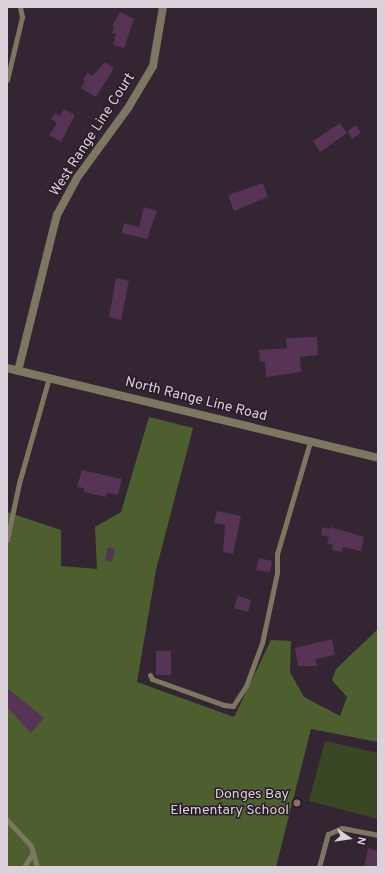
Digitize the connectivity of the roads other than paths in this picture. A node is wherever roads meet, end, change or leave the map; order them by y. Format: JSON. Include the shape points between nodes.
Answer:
{"nodes":[{"id":1,"x":20,"y":7,"type":"edge"},
{"id":2,"x":163,"y":7,"type":"edge"},
{"id":3,"x":7,"y":80,"type":"edge"},
{"id":4,"x":7,"y":368,"type":"edge"},
{"id":5,"x":18,"y":371,"type":"junction"},
{"id":6,"x":49,"y":378,"type":"junction"},
{"id":7,"x":310,"y":442,"type":"junction"},
{"id":8,"x":378,"y":458,"type":"edge"},
{"id":9,"x":7,"y":540,"type":"edge"},
{"id":10,"x":150,"y":675,"type":"dead end"},
{"id":11,"x":7,"y":820,"type":"edge"},
{"id":12,"x":378,"y":834,"type":"edge"},
{"id":13,"x":32,"y":854,"type":"junction"},
{"id":14,"x":24,"y":867,"type":"edge"},
{"id":15,"x":37,"y":867,"type":"edge"},
{"id":16,"x":319,"y":867,"type":"edge"}],
"edges":[{"from":1,"to":3,"type":"lane","via":[[22,17]]},
{"from":2,"to":5,"type":"street","name":"West Range Line Court","via":[[152,66],[128,108],[77,178],[57,215]]},
{"from":4,"to":5,"type":"street","name":"North Range Line Road"},
{"from":5,"to":6,"type":"street","name":"North Range Line Road"},
{"from":6,"to":7,"type":"street","name":"North Range Line Road"},
{"from":6,"to":9,"type":"lane","via":[[19,483]]},
{"from":7,"to":8,"type":"street","name":"North Range Line Road"},
{"from":7,"to":10,"type":"lane","via":[[277,554],[277,573],[262,643],[246,686],[233,706],[152,679]]},
{"from":11,"to":13,"type":"lane","via":[[30,846]]},
{"from":12,"to":16,"type":"lane","via":[[342,828],[328,834]]},
{"from":13,"to":14,"type":"lane"},
{"from":13,"to":15,"type":"lane"}]}
